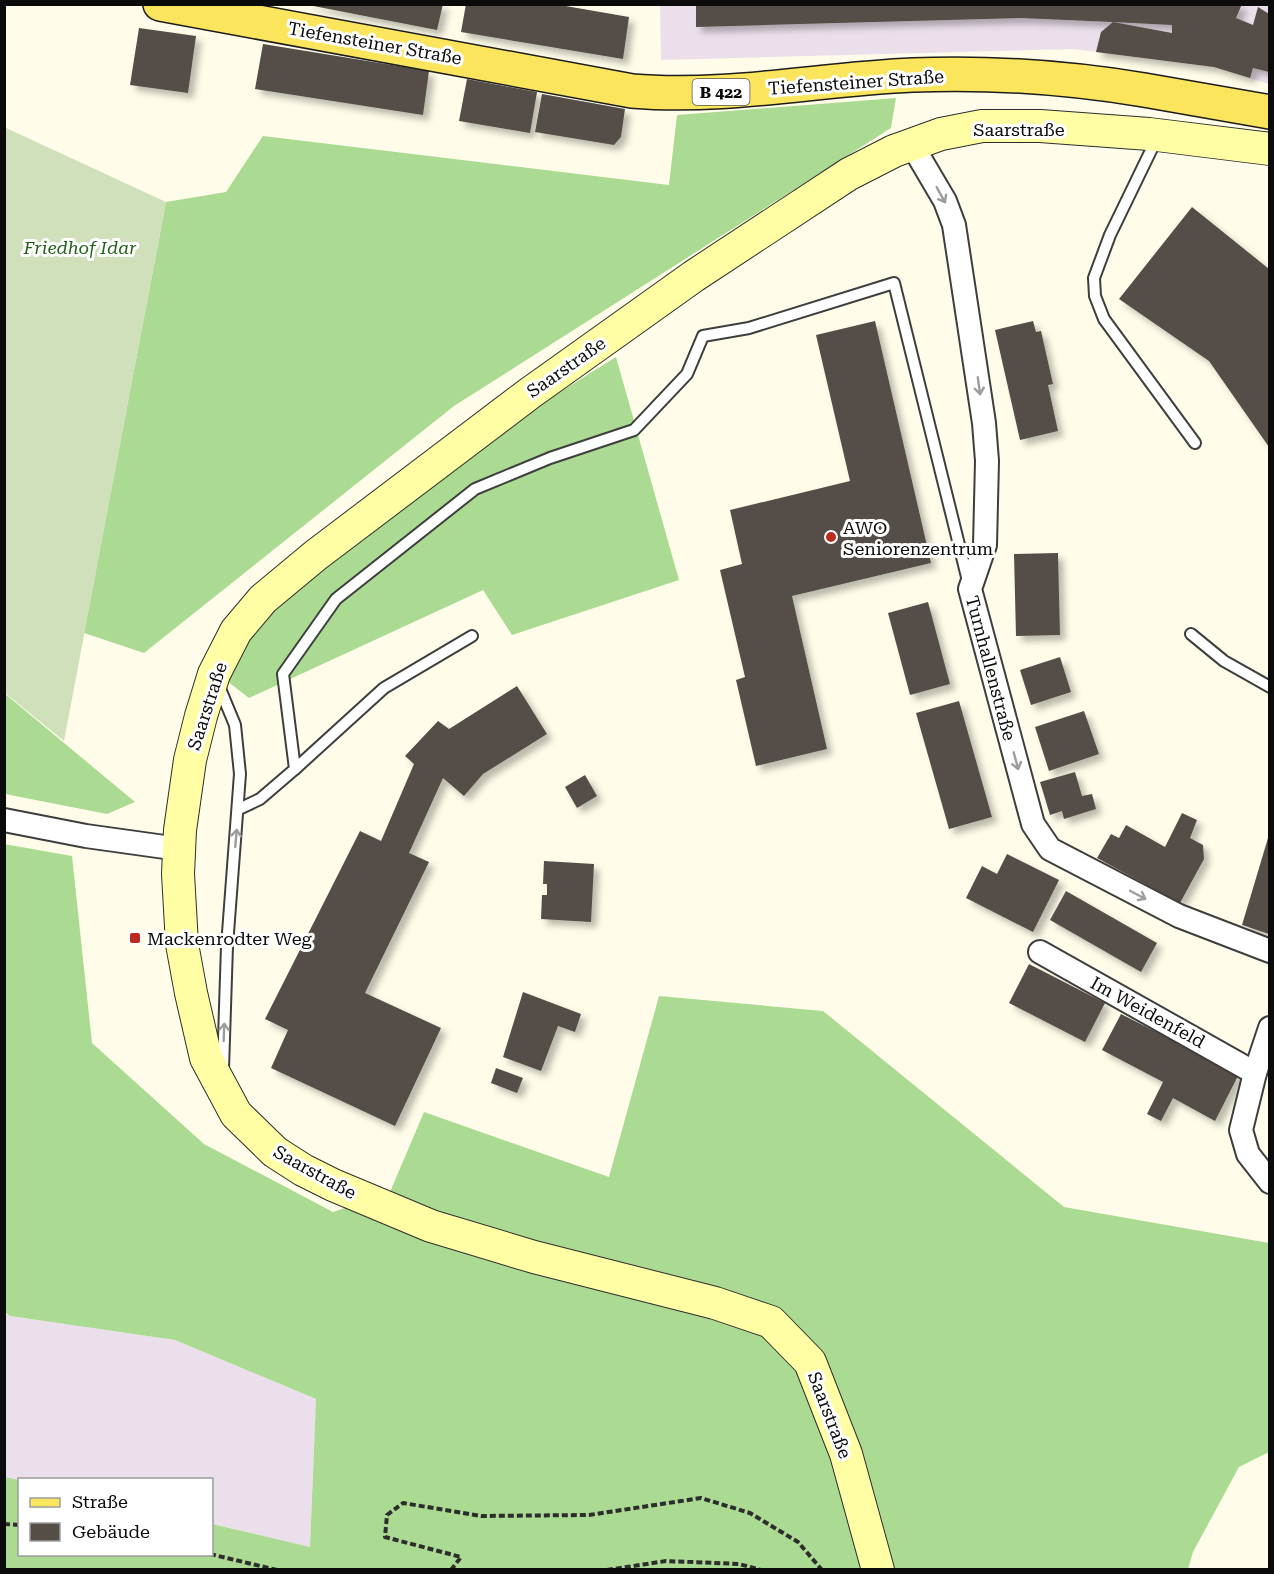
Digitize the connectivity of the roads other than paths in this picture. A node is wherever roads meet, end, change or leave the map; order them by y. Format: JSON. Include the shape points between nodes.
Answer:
{"nodes":[{"id":1,"x":160,"y":4,"type":"edge"},
{"id":2,"x":1269,"y":112,"type":"edge"},
{"id":3,"x":1158,"y":135,"type":"junction"},
{"id":4,"x":912,"y":145,"type":"junction"},
{"id":5,"x":1269,"y":149,"type":"edge"},
{"id":6,"x":1195,"y":443,"type":"dead end"},
{"id":7,"x":970,"y":589,"type":"junction"},
{"id":8,"x":1191,"y":634,"type":"dead end"},
{"id":9,"x":472,"y":636,"type":"dead end"},
{"id":10,"x":214,"y":674,"type":"junction"},
{"id":11,"x":1269,"y":687,"type":"edge"},
{"id":12,"x":295,"y":769,"type":"junction"},
{"id":13,"x":239,"y":809,"type":"junction"},
{"id":14,"x":4,"y":820,"type":"edge"},
{"id":15,"x":179,"y":849,"type":"junction"},
{"id":16,"x":1269,"y":951,"type":"edge"},
{"id":17,"x":1040,"y":952,"type":"dead end"},
{"id":18,"x":1269,"y":1028,"type":"edge"},
{"id":19,"x":1255,"y":1072,"type":"junction"},
{"id":20,"x":222,"y":1091,"type":"junction"},
{"id":21,"x":1269,"y":1182,"type":"edge"},
{"id":22,"x":878,"y":1569,"type":"edge"}],
"edges":[{"from":1,"to":2,"type":"main road","name":"Tiefensteiner Straße","number":"B 422","via":[[632,91],[716,92],[913,75],[981,75],[1132,88]]},
{"from":3,"to":4,"type":"street","name":"Saarstraße","via":[[982,126],[941,134]]},
{"from":3,"to":5,"type":"street","name":"Saarstraße"},
{"from":3,"to":6,"type":"lane","via":[[1110,235],[1094,278],[1095,296],[1104,319]]},
{"from":4,"to":7,"type":"street","name":"Turnhallenstraße","one_way":true,"via":[[945,201],[954,225],[984,423],[985,545]]},
{"from":4,"to":10,"type":"street","name":"Saarstraße","via":[[849,174],[712,264],[451,452],[263,599],[236,631]]},
{"from":7,"to":12,"type":"lane","via":[[894,283],[749,328],[703,336],[687,375],[634,430],[475,489],[336,599],[283,674]]},
{"from":7,"to":16,"type":"street","name":"Turnhallenstraße","one_way":true,"via":[[1033,824],[1050,849],[1179,916]]},
{"from":8,"to":11,"type":"lane","via":[[1224,661]]},
{"from":9,"to":12,"type":"lane","via":[[384,688]]},
{"from":10,"to":13,"type":"lane","via":[[235,725]]},
{"from":10,"to":15,"type":"street","name":"Saarstraße","via":[[190,760]]},
{"from":12,"to":13,"type":"lane","via":[[260,799]]},
{"from":20,"to":13,"type":"lane","one_way":true,"via":[[227,946]]},
{"from":14,"to":15,"type":"street"},
{"from":15,"to":20,"type":"street","name":"Saarstraße","via":[[182,944],[189,984],[206,1058]]},
{"from":17,"to":19,"type":"street","name":"Im Weidenfeld"},
{"from":18,"to":19,"type":"street"},
{"from":19,"to":21,"type":"street","via":[[1241,1130],[1248,1154]]},
{"from":20,"to":22,"type":"street","name":"Saarstraße","via":[[236,1114],[275,1152],[333,1185],[391,1210],[534,1257],[715,1303],[771,1323],[810,1362],[846,1455]]}]}
